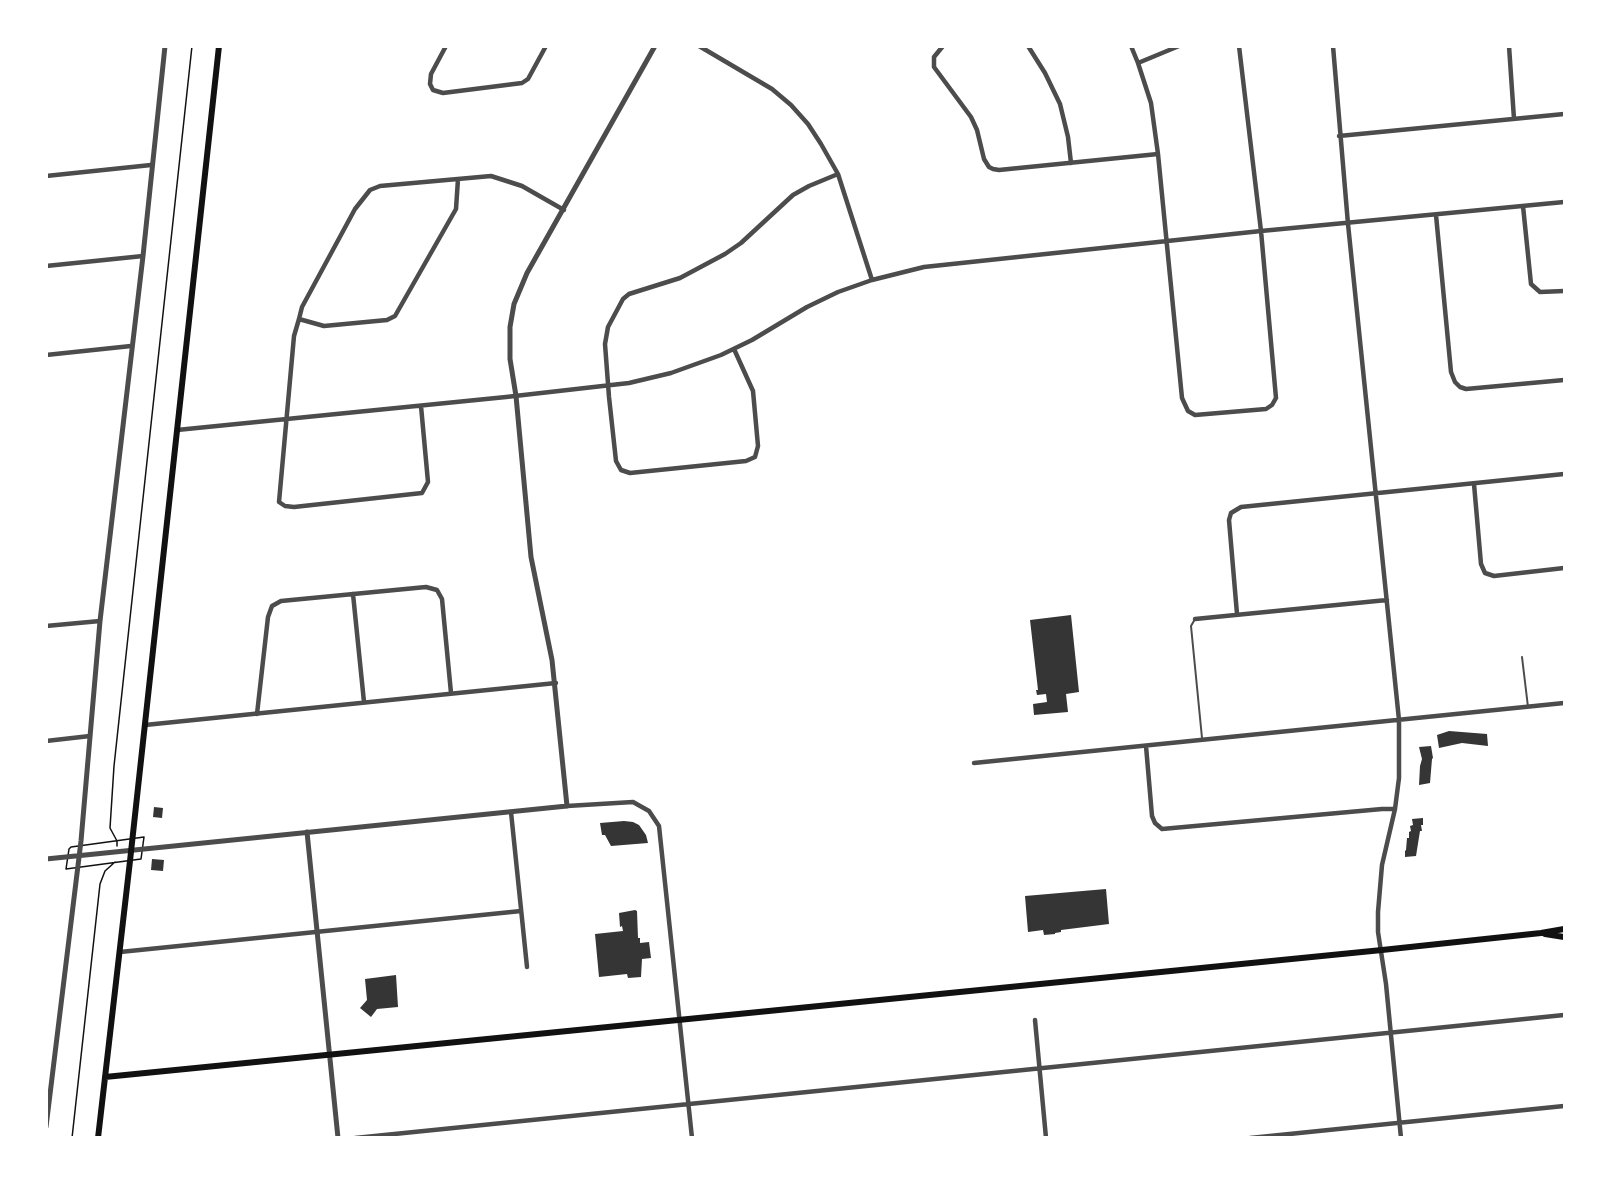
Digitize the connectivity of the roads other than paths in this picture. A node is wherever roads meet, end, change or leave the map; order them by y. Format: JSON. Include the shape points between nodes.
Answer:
{"nodes":[{"id":1,"x":165,"y":46,"type":"edge"},
{"id":2,"x":219,"y":46,"type":"edge"},
{"id":3,"x":446,"y":46,"type":"edge"},
{"id":4,"x":546,"y":46,"type":"edge"},
{"id":5,"x":655,"y":46,"type":"edge"},
{"id":6,"x":699,"y":46,"type":"edge"},
{"id":7,"x":943,"y":46,"type":"edge"},
{"id":8,"x":1028,"y":46,"type":"edge"},
{"id":9,"x":1131,"y":46,"type":"edge"},
{"id":10,"x":1179,"y":46,"type":"edge"},
{"id":11,"x":1239,"y":46,"type":"edge"},
{"id":12,"x":1333,"y":46,"type":"edge"},
{"id":13,"x":1509,"y":46,"type":"edge"},
{"id":14,"x":1138,"y":63,"type":"junction"},
{"id":15,"x":1564,"y":114,"type":"edge"},
{"id":16,"x":1514,"y":119,"type":"junction"},
{"id":17,"x":1339,"y":136,"type":"junction"},
{"id":18,"x":1158,"y":154,"type":"junction"},
{"id":19,"x":1071,"y":163,"type":"junction"},
{"id":20,"x":151,"y":165,"type":"junction"},
{"id":21,"x":838,"y":174,"type":"junction"},
{"id":22,"x":46,"y":176,"type":"edge"},
{"id":23,"x":458,"y":179,"type":"junction"},
{"id":24,"x":1564,"y":202,"type":"edge"},
{"id":25,"x":1523,"y":207,"type":"junction"},
{"id":26,"x":564,"y":210,"type":"junction"},
{"id":27,"x":1436,"y":215,"type":"junction"},
{"id":28,"x":1348,"y":224,"type":"junction"},
{"id":29,"x":1261,"y":231,"type":"junction"},
{"id":30,"x":1166,"y":242,"type":"junction"},
{"id":31,"x":143,"y":256,"type":"junction"},
{"id":32,"x":46,"y":266,"type":"edge"},
{"id":33,"x":872,"y":280,"type":"junction"},
{"id":34,"x":1564,"y":291,"type":"edge"},
{"id":35,"x":299,"y":319,"type":"junction"},
{"id":36,"x":131,"y":346,"type":"junction"},
{"id":37,"x":734,"y":349,"type":"junction"},
{"id":38,"x":46,"y":355,"type":"edge"},
{"id":39,"x":1564,"y":380,"type":"edge"},
{"id":40,"x":609,"y":386,"type":"junction"},
{"id":41,"x":516,"y":396,"type":"junction"},
{"id":42,"x":421,"y":406,"type":"junction"},
{"id":43,"x":286,"y":419,"type":"junction"},
{"id":44,"x":177,"y":430,"type":"junction"},
{"id":45,"x":1564,"y":474,"type":"edge"},
{"id":46,"x":1474,"y":484,"type":"junction"},
{"id":47,"x":1376,"y":494,"type":"junction"},
{"id":48,"x":1564,"y":568,"type":"edge"},
{"id":49,"x":353,"y":594,"type":"junction"},
{"id":50,"x":1387,"y":600,"type":"junction"},
{"id":51,"x":1237,"y":614,"type":"junction"},
{"id":52,"x":1195,"y":620,"type":"joint"},
{"id":53,"x":100,"y":621,"type":"junction"},
{"id":54,"x":46,"y":626,"type":"edge"},
{"id":55,"x":1522,"y":657,"type":"dead end"},
{"id":56,"x":556,"y":683,"type":"junction"},
{"id":57,"x":452,"y":693,"type":"junction"},
{"id":58,"x":364,"y":702,"type":"junction"},
{"id":59,"x":1564,"y":703,"type":"edge"},
{"id":60,"x":1527,"y":707,"type":"junction"},
{"id":61,"x":257,"y":714,"type":"junction"},
{"id":62,"x":1399,"y":720,"type":"junction"},
{"id":63,"x":145,"y":725,"type":"junction"},
{"id":64,"x":90,"y":736,"type":"junction"},
{"id":65,"x":1202,"y":739,"type":"junction"},
{"id":66,"x":46,"y":741,"type":"edge"},
{"id":67,"x":1146,"y":746,"type":"junction"},
{"id":68,"x":974,"y":763,"type":"dead end"},
{"id":69,"x":567,"y":806,"type":"junction"},
{"id":70,"x":1395,"y":810,"type":"junction"},
{"id":71,"x":511,"y":812,"type":"junction"},
{"id":72,"x":307,"y":832,"type":"junction"},
{"id":73,"x":131,"y":851,"type":"junction"},
{"id":74,"x":79,"y":856,"type":"junction"},
{"id":75,"x":46,"y":859,"type":"edge"},
{"id":76,"x":521,"y":911,"type":"junction"},
{"id":77,"x":1564,"y":929,"type":"edge"},
{"id":78,"x":317,"y":931,"type":"junction"},
{"id":79,"x":1541,"y":933,"type":"junction"},
{"id":80,"x":1564,"y":937,"type":"edge"},
{"id":81,"x":1382,"y":950,"type":"junction"},
{"id":82,"x":120,"y":952,"type":"junction"},
{"id":83,"x":526,"y":967,"type":"dead end"},
{"id":84,"x":1564,"y":1015,"type":"edge"},
{"id":85,"x":1035,"y":1020,"type":"dead end"},
{"id":86,"x":679,"y":1021,"type":"junction"},
{"id":87,"x":1392,"y":1033,"type":"junction"},
{"id":88,"x":331,"y":1055,"type":"junction"},
{"id":89,"x":1040,"y":1069,"type":"junction"},
{"id":90,"x":105,"y":1077,"type":"junction"},
{"id":91,"x":689,"y":1104,"type":"junction"},
{"id":92,"x":1564,"y":1106,"type":"edge"},
{"id":93,"x":1400,"y":1123,"type":"junction"},
{"id":94,"x":46,"y":1127,"type":"edge"},
{"id":95,"x":98,"y":1137,"type":"edge"},
{"id":96,"x":338,"y":1137,"type":"edge"},
{"id":97,"x":355,"y":1137,"type":"edge"},
{"id":98,"x":692,"y":1137,"type":"edge"},
{"id":99,"x":1046,"y":1137,"type":"edge"},
{"id":100,"x":1250,"y":1137,"type":"edge"},
{"id":101,"x":1401,"y":1137,"type":"edge"}],
"edges":[{"from":1,"to":20,"type":"street"},
{"from":2,"to":44,"type":"main road"},
{"from":3,"to":4,"type":"street","via":[[430,84],[433,90],[443,93],[522,83]]},
{"from":5,"to":26,"type":"street"},
{"from":6,"to":21,"type":"street","via":[[759,80],[791,105]]},
{"from":7,"to":19,"type":"street","via":[[934,57],[934,67],[971,117],[989,167],[999,170]]},
{"from":8,"to":19,"type":"street","via":[[1059,104]]},
{"from":9,"to":14,"type":"street"},
{"from":10,"to":14,"type":"street"},
{"from":11,"to":29,"type":"street"},
{"from":12,"to":17,"type":"street"},
{"from":13,"to":16,"type":"street"},
{"from":14,"to":18,"type":"street","via":[[1151,103]]},
{"from":15,"to":16,"type":"street"},
{"from":16,"to":17,"type":"street"},
{"from":17,"to":28,"type":"street"},
{"from":18,"to":19,"type":"street"},
{"from":18,"to":30,"type":"street"},
{"from":20,"to":22,"type":"street"},
{"from":20,"to":31,"type":"street"},
{"from":21,"to":33,"type":"street"},
{"from":21,"to":40,"type":"street","via":[[793,195],[748,237],[717,258],[680,278],[626,296],[606,336]]},
{"from":23,"to":26,"type":"street","via":[[491,176],[507,180]]},
{"from":23,"to":35,"type":"street","via":[[370,190],[355,209]]},
{"from":23,"to":35,"type":"street","via":[[456,209],[395,316],[324,326]]},
{"from":24,"to":25,"type":"street"},
{"from":25,"to":27,"type":"street"},
{"from":25,"to":34,"type":"street","via":[[1531,284],[1540,292]]},
{"from":26,"to":41,"type":"street","via":[[527,273],[514,304],[509,343]]},
{"from":27,"to":28,"type":"street"},
{"from":27,"to":39,"type":"street","via":[[1455,382],[1466,389]]},
{"from":28,"to":29,"type":"street"},
{"from":28,"to":47,"type":"street"},
{"from":29,"to":30,"type":"street"},
{"from":29,"to":30,"type":"street","via":[[1276,398],[1266,409],[1195,415],[1188,411],[1182,398]]},
{"from":30,"to":33,"type":"street","via":[[951,263]]},
{"from":31,"to":32,"type":"street"},
{"from":31,"to":36,"type":"street"},
{"from":33,"to":37,"type":"street","via":[[807,306]]},
{"from":35,"to":43,"type":"street"},
{"from":36,"to":38,"type":"street"},
{"from":36,"to":53,"type":"street"},
{"from":37,"to":40,"type":"street","via":[[671,373]]},
{"from":37,"to":40,"type":"street","via":[[753,392],[758,446],[751,460],[630,473],[621,470],[616,461]]},
{"from":40,"to":41,"type":"street"},
{"from":41,"to":42,"type":"street"},
{"from":41,"to":56,"type":"street","via":[[531,558]]},
{"from":42,"to":43,"type":"street"},
{"from":42,"to":43,"type":"street","via":[[429,482],[424,490],[415,495],[305,506],[285,506],[279,502]]},
{"from":43,"to":44,"type":"street"},
{"from":44,"to":63,"type":"main road"},
{"from":45,"to":46,"type":"street"},
{"from":46,"to":47,"type":"street"},
{"from":46,"to":48,"type":"street","via":[[1485,573],[1494,576]]},
{"from":47,"to":50,"type":"street"},
{"from":47,"to":51,"type":"street","via":[[1234,510],[1229,520]]},
{"from":49,"to":57,"type":"street","via":[[426,587],[437,590],[442,599]]},
{"from":49,"to":58,"type":"street"},
{"from":49,"to":61,"type":"street","via":[[280,601],[272,606]]},
{"from":50,"to":51,"type":"street"},
{"from":50,"to":62,"type":"street"},
{"from":51,"to":52,"type":"street"},
{"from":52,"to":65,"type":"lane","via":[[1191,626]]},
{"from":53,"to":54,"type":"street"},
{"from":53,"to":64,"type":"street"},
{"from":55,"to":60,"type":"lane"},
{"from":56,"to":57,"type":"street"},
{"from":56,"to":69,"type":"street"},
{"from":57,"to":58,"type":"street"},
{"from":58,"to":61,"type":"street"},
{"from":59,"to":60,"type":"street"},
{"from":60,"to":62,"type":"street"},
{"from":61,"to":63,"type":"street"},
{"from":62,"to":65,"type":"street"},
{"from":62,"to":70,"type":"street","via":[[1400,771]]},
{"from":63,"to":73,"type":"main road"},
{"from":64,"to":66,"type":"street"},
{"from":64,"to":74,"type":"street"},
{"from":65,"to":67,"type":"street"},
{"from":67,"to":68,"type":"street"},
{"from":67,"to":70,"type":"street","via":[[1152,816],[1162,830]]},
{"from":69,"to":71,"type":"street"},
{"from":69,"to":86,"type":"street","via":[[620,801],[639,804],[654,816],[659,826]]},
{"from":70,"to":81,"type":"street","via":[[1379,891],[1378,932]]},
{"from":71,"to":72,"type":"street"},
{"from":71,"to":76,"type":"street"},
{"from":72,"to":73,"type":"street"},
{"from":72,"to":78,"type":"street"},
{"from":73,"to":74,"type":"street"},
{"from":73,"to":82,"type":"main road"},
{"from":74,"to":75,"type":"street"},
{"from":74,"to":94,"type":"street"},
{"from":76,"to":78,"type":"street"},
{"from":76,"to":83,"type":"street"},
{"from":77,"to":79,"type":"main road"},
{"from":78,"to":82,"type":"street"},
{"from":78,"to":88,"type":"street"},
{"from":79,"to":80,"type":"main road"},
{"from":79,"to":81,"type":"main road"},
{"from":81,"to":86,"type":"main road"},
{"from":81,"to":87,"type":"street"},
{"from":82,"to":90,"type":"main road"},
{"from":84,"to":87,"type":"street"},
{"from":85,"to":89,"type":"street"},
{"from":86,"to":88,"type":"main road"},
{"from":86,"to":91,"type":"street"},
{"from":87,"to":89,"type":"street"},
{"from":87,"to":93,"type":"street"},
{"from":88,"to":90,"type":"main road"},
{"from":88,"to":96,"type":"street"},
{"from":89,"to":91,"type":"street"},
{"from":89,"to":99,"type":"street"},
{"from":90,"to":95,"type":"main road"},
{"from":91,"to":97,"type":"street"},
{"from":91,"to":98,"type":"street"},
{"from":92,"to":93,"type":"street"},
{"from":93,"to":100,"type":"street"},
{"from":93,"to":101,"type":"street"}]}
